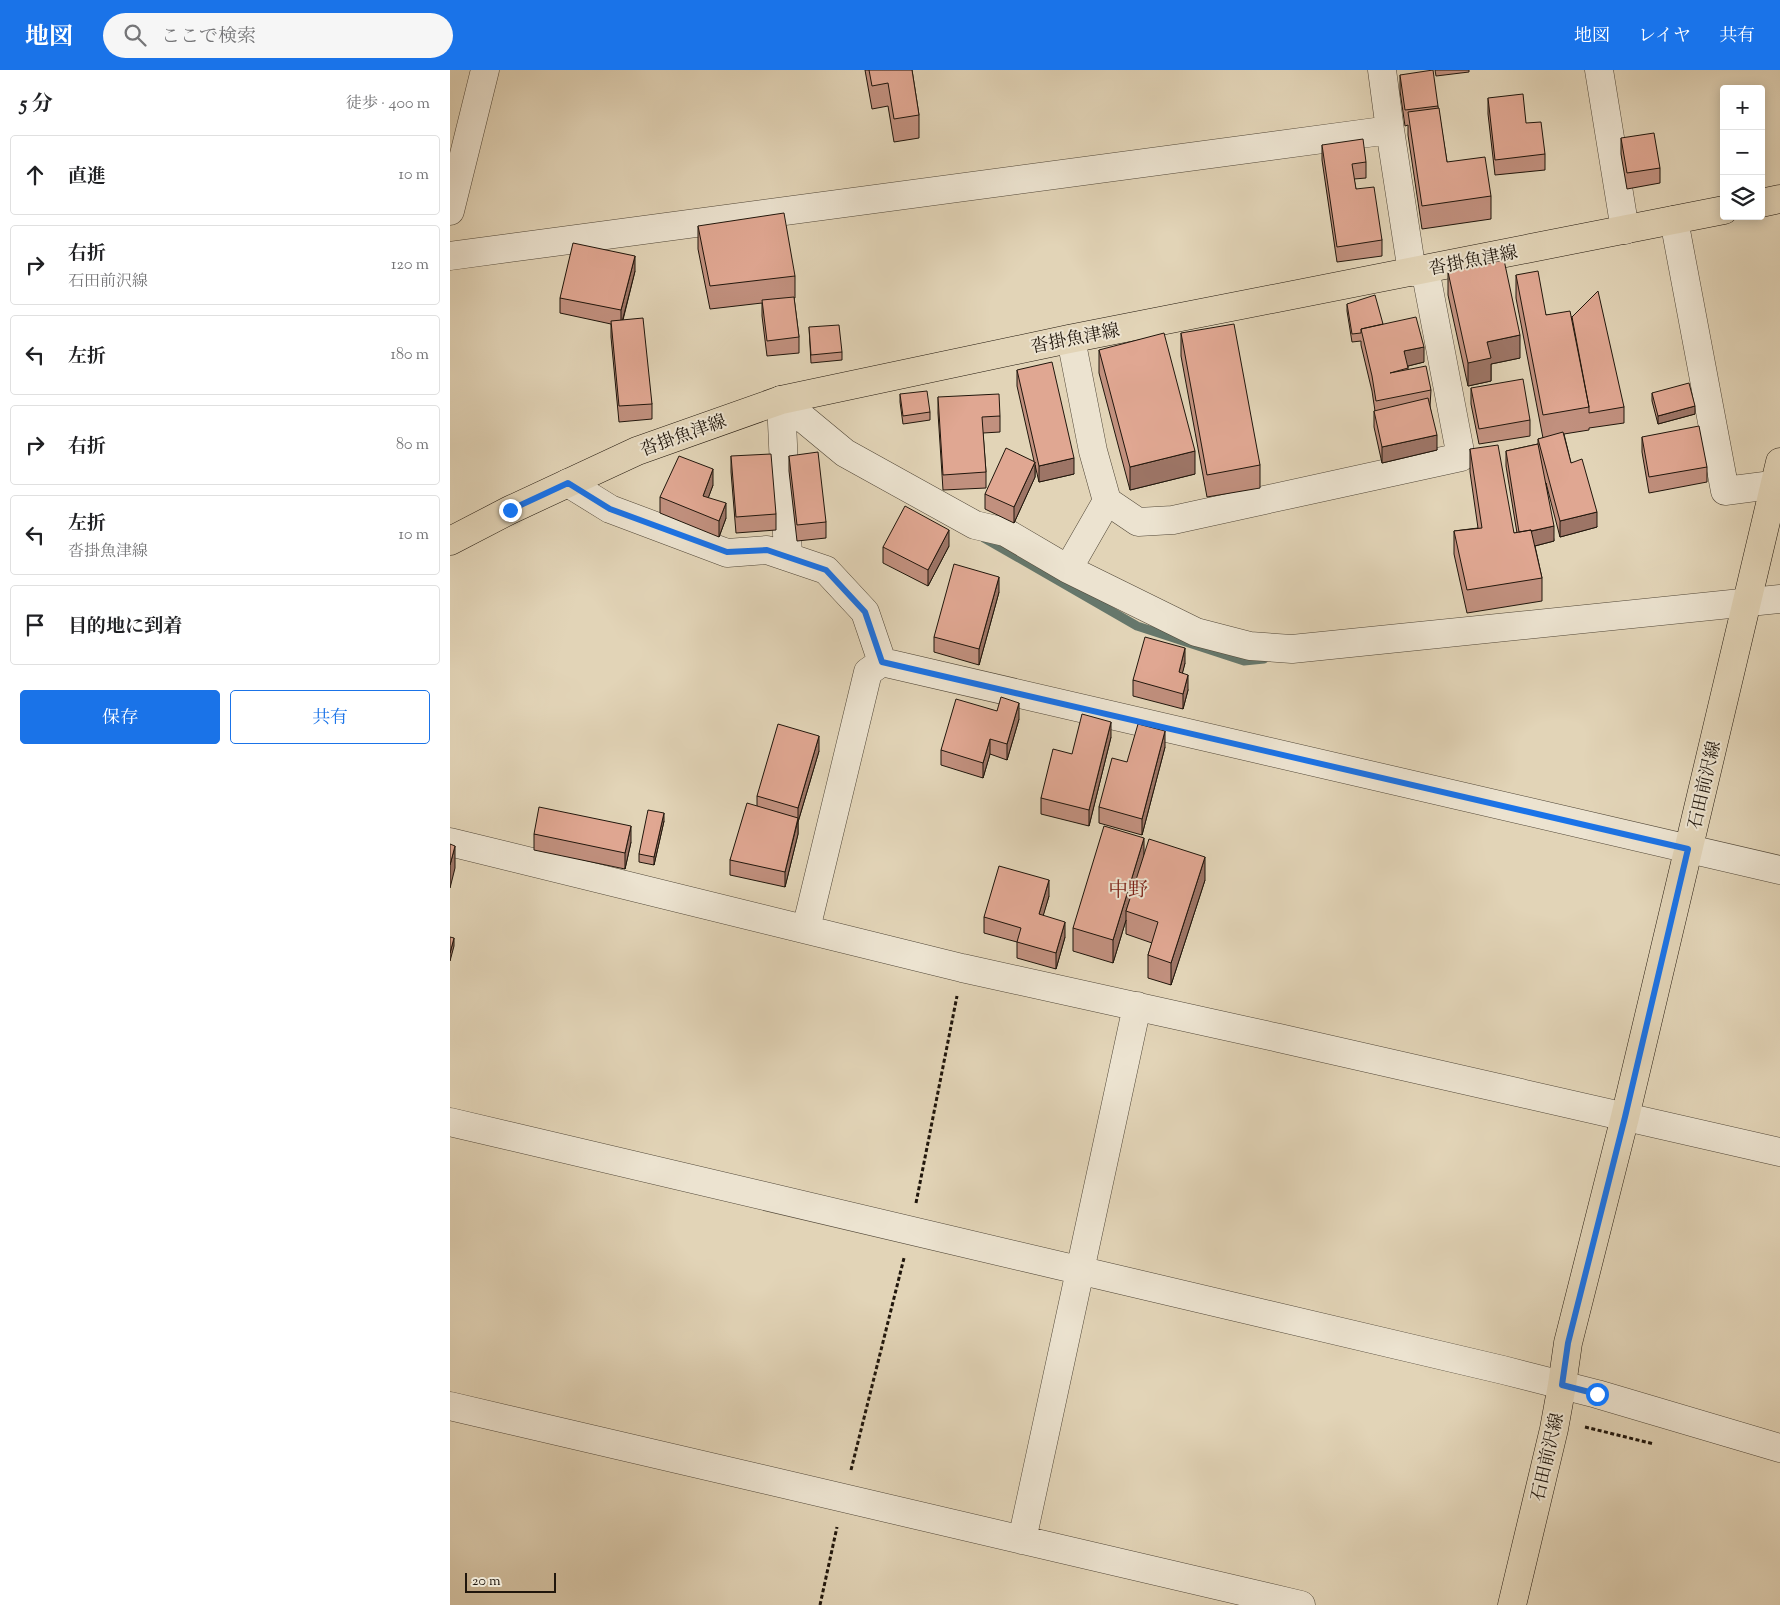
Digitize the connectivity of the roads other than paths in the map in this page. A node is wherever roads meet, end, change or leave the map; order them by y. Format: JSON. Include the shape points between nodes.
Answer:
{"nodes":[{"id":1,"x":485,"y":70,"type":"edge"},
{"id":2,"x":1382,"y":70,"type":"edge"},
{"id":3,"x":1598,"y":70,"type":"edge"},
{"id":4,"x":1390,"y":130,"type":"junction"},
{"id":5,"x":1780,"y":199,"type":"edge"},
{"id":6,"x":1765,"y":202,"type":"edge"},
{"id":7,"x":450,"y":211,"type":"edge"},
{"id":8,"x":1720,"y":211,"type":"edge"},
{"id":9,"x":1674,"y":220,"type":"junction"},
{"id":10,"x":1625,"y":230,"type":"junction"},
{"id":11,"x":450,"y":256,"type":"edge"},
{"id":12,"x":1418,"y":271,"type":"junction"},
{"id":13,"x":1071,"y":339,"type":"junction"},
{"id":14,"x":781,"y":400,"type":"junction"},
{"id":15,"x":1778,"y":477,"type":"edge"},
{"id":16,"x":568,"y":483,"type":"junction"},
{"id":17,"x":1107,"y":501,"type":"junction"},
{"id":18,"x":450,"y":541,"type":"edge"},
{"id":19,"x":788,"y":556,"type":"junction"},
{"id":20,"x":1068,"y":568,"type":"junction"},
{"id":21,"x":1780,"y":599,"type":"edge"},
{"id":22,"x":1747,"y":602,"type":"junction"},
{"id":23,"x":882,"y":662,"type":"junction"},
{"id":24,"x":450,"y":842,"type":"edge"},
{"id":25,"x":1688,"y":849,"type":"junction"},
{"id":26,"x":1780,"y":870,"type":"edge"},
{"id":27,"x":806,"y":930,"type":"junction"},
{"id":28,"x":1137,"y":1006,"type":"junction"},
{"id":29,"x":1625,"y":1117,"type":"junction"},
{"id":30,"x":450,"y":1122,"type":"edge"},
{"id":31,"x":1780,"y":1152,"type":"edge"},
{"id":32,"x":1080,"y":1270,"type":"junction"},
{"id":33,"x":1562,"y":1385,"type":"junction"},
{"id":34,"x":450,"y":1406,"type":"edge"},
{"id":35,"x":1780,"y":1448,"type":"edge"},
{"id":36,"x":1022,"y":1540,"type":"junction"},
{"id":37,"x":1300,"y":1605,"type":"edge"},
{"id":38,"x":1512,"y":1605,"type":"edge"}],
"edges":[{"from":1,"to":7,"type":"street"},
{"from":2,"to":4,"type":"street"},
{"from":3,"to":10,"type":"street"},
{"from":4,"to":11,"type":"street"},
{"from":4,"to":12,"type":"street"},
{"from":5,"to":6,"type":"main road"},
{"from":8,"to":9,"type":"main road","name":"沓掛魚津線"},
{"from":9,"to":10,"type":"main road","name":"沓掛魚津線"},
{"from":9,"to":15,"type":"street","via":[[1725,491]]},
{"from":10,"to":12,"type":"main road","name":"沓掛魚津線"},
{"from":12,"to":13,"type":"main road","name":"沓掛魚津線"},
{"from":12,"to":17,"type":"street","via":[[1461,457],[1172,520],[1138,522]]},
{"from":13,"to":14,"type":"main road","name":"沓掛魚津線"},
{"from":13,"to":17,"type":"street","via":[[1093,452]]},
{"from":14,"to":16,"type":"main road","name":"沓掛魚津線","via":[[638,451]]},
{"from":14,"to":19,"type":"street"},
{"from":14,"to":20,"type":"street","via":[[845,453],[975,524],[1005,532]]},
{"from":15,"to":22,"type":"main road","name":"石田前沢線"},
{"from":16,"to":18,"type":"main road","name":"沓掛魚津線"},
{"from":16,"to":19,"type":"street","via":[[610,509],[727,552],[767,550]]},
{"from":17,"to":20,"type":"street"},
{"from":19,"to":23,"type":"street","via":[[826,570],[865,612]]},
{"from":20,"to":22,"type":"street","via":[[1196,632],[1250,646],[1292,649]]},
{"from":21,"to":22,"type":"street"},
{"from":22,"to":25,"type":"main road","name":"石田前沢線"},
{"from":23,"to":25,"type":"street"},
{"from":23,"to":27,"type":"street","via":[[868,672]]},
{"from":24,"to":27,"type":"street"},
{"from":25,"to":26,"type":"street"},
{"from":25,"to":29,"type":"main road","name":"石田前沢線"},
{"from":27,"to":28,"type":"street"},
{"from":28,"to":29,"type":"street"},
{"from":28,"to":32,"type":"street"},
{"from":29,"to":31,"type":"street"},
{"from":29,"to":33,"type":"main road","name":"石田前沢線","via":[[1568,1343]]},
{"from":30,"to":32,"type":"street"},
{"from":32,"to":33,"type":"street"},
{"from":32,"to":36,"type":"street"},
{"from":33,"to":35,"type":"street"},
{"from":33,"to":38,"type":"main road","name":"石田前沢線"},
{"from":34,"to":36,"type":"street"},
{"from":36,"to":37,"type":"street"}]}
